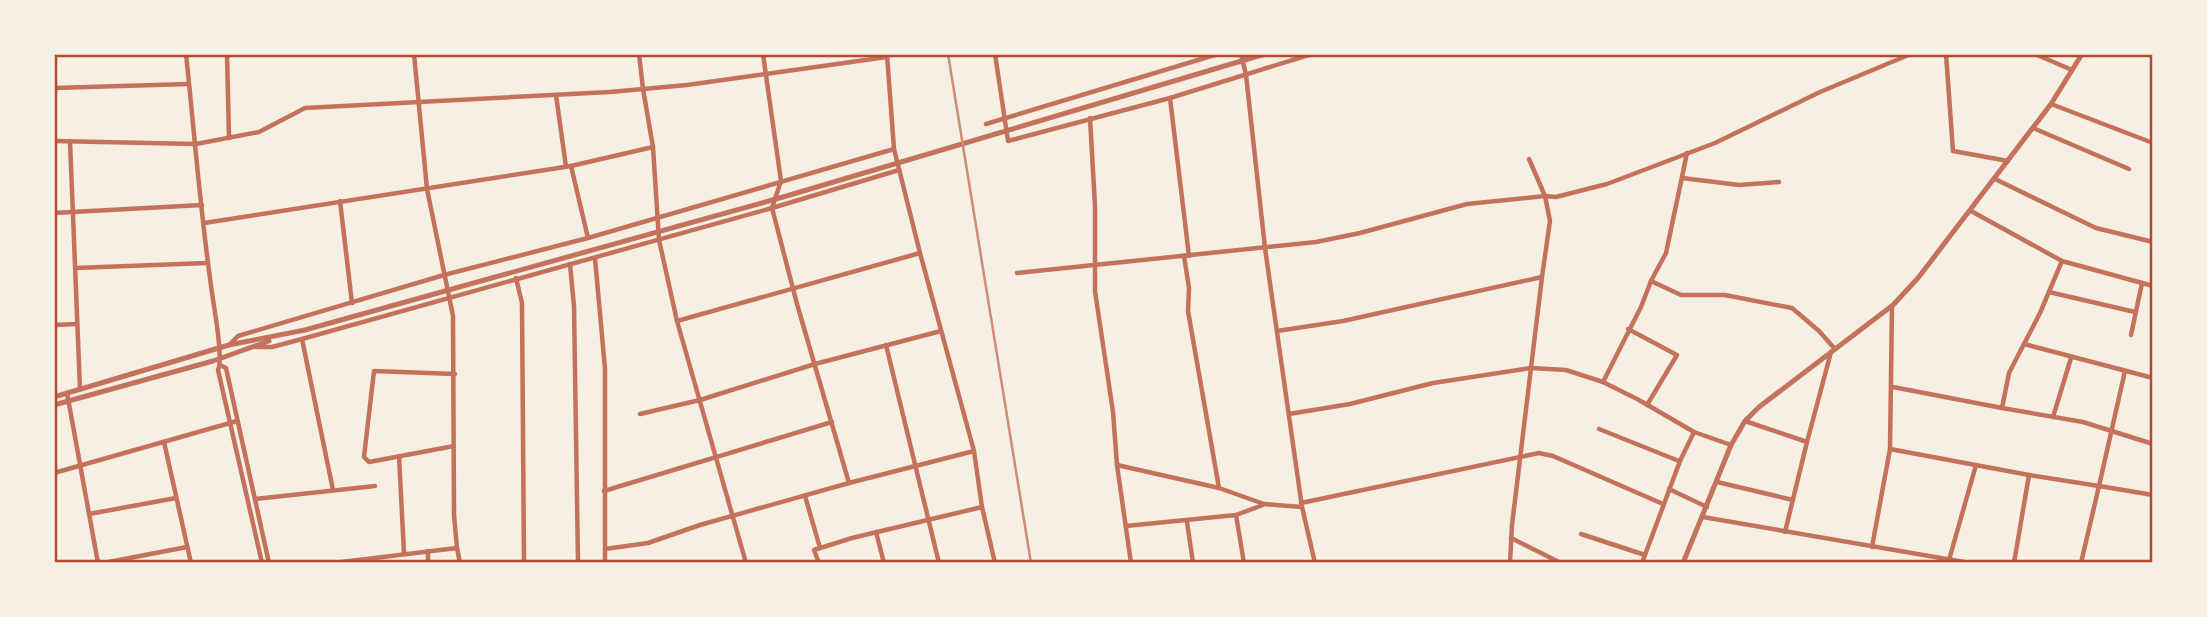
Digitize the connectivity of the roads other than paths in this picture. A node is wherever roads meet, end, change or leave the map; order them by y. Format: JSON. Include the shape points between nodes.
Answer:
{"nodes":[{"id":1,"x":186,"y":54,"type":"edge"},
{"id":2,"x":227,"y":54,"type":"edge"},
{"id":3,"x":414,"y":54,"type":"edge"},
{"id":4,"x":639,"y":54,"type":"edge"},
{"id":5,"x":763,"y":54,"type":"edge"},
{"id":6,"x":995,"y":54,"type":"edge"},
{"id":7,"x":1218,"y":54,"type":"edge"},
{"id":8,"x":1241,"y":54,"type":"edge"},
{"id":9,"x":1265,"y":54,"type":"edge"},
{"id":10,"x":1312,"y":54,"type":"edge"},
{"id":11,"x":1911,"y":54,"type":"edge"},
{"id":12,"x":1946,"y":54,"type":"edge"},
{"id":13,"x":2035,"y":54,"type":"edge"},
{"id":14,"x":2082,"y":54,"type":"edge"},
{"id":15,"x":887,"y":56,"type":"edge"},
{"id":16,"x":2072,"y":70,"type":"junction"},
{"id":17,"x":765,"y":75,"type":"junction"},
{"id":18,"x":1247,"y":75,"type":"junction"},
{"id":19,"x":189,"y":84,"type":"junction"},
{"id":20,"x":54,"y":88,"type":"edge"},
{"id":21,"x":643,"y":89,"type":"junction"},
{"id":22,"x":556,"y":95,"type":"junction"},
{"id":23,"x":1170,"y":98,"type":"junction"},
{"id":24,"x":416,"y":101,"type":"junction"},
{"id":25,"x":2051,"y":104,"type":"junction"},
{"id":26,"x":1090,"y":118,"type":"junction"},
{"id":27,"x":1003,"y":119,"type":"junction"},
{"id":28,"x":986,"y":124,"type":"dead end"},
{"id":29,"x":2033,"y":128,"type":"junction"},
{"id":30,"x":229,"y":138,"type":"junction"},
{"id":31,"x":54,"y":141,"type":"edge"},
{"id":32,"x":70,"y":141,"type":"junction"},
{"id":33,"x":2153,"y":143,"type":"edge"},
{"id":34,"x":196,"y":144,"type":"junction"},
{"id":35,"x":653,"y":147,"type":"junction"},
{"id":36,"x":894,"y":149,"type":"junction"},
{"id":37,"x":1687,"y":152,"type":"junction"},
{"id":38,"x":1530,"y":159,"type":"dead end"},
{"id":39,"x":2008,"y":161,"type":"junction"},
{"id":40,"x":568,"y":167,"type":"junction"},
{"id":41,"x":2129,"y":169,"type":"dead end"},
{"id":42,"x":899,"y":170,"type":"junction"},
{"id":43,"x":1682,"y":178,"type":"junction"},
{"id":44,"x":1995,"y":179,"type":"junction"},
{"id":45,"x":781,"y":181,"type":"junction"},
{"id":46,"x":1779,"y":182,"type":"dead end"},
{"id":47,"x":427,"y":189,"type":"junction"},
{"id":48,"x":1545,"y":196,"type":"junction"},
{"id":49,"x":340,"y":201,"type":"junction"},
{"id":50,"x":202,"y":205,"type":"junction"},
{"id":51,"x":772,"y":208,"type":"junction"},
{"id":52,"x":1970,"y":211,"type":"junction"},
{"id":53,"x":72,"y":212,"type":"junction"},
{"id":54,"x":54,"y":213,"type":"edge"},
{"id":55,"x":659,"y":217,"type":"junction"},
{"id":56,"x":204,"y":223,"type":"junction"},
{"id":57,"x":588,"y":238,"type":"junction"},
{"id":58,"x":659,"y":240,"type":"junction"},
{"id":59,"x":2153,"y":242,"type":"edge"},
{"id":60,"x":1265,"y":248,"type":"junction"},
{"id":61,"x":920,"y":253,"type":"junction"},
{"id":62,"x":1187,"y":256,"type":"junction"},
{"id":63,"x":595,"y":258,"type":"junction"},
{"id":64,"x":2062,"y":261,"type":"junction"},
{"id":65,"x":208,"y":263,"type":"junction"},
{"id":66,"x":569,"y":264,"type":"junction"},
{"id":67,"x":1094,"y":265,"type":"junction"},
{"id":68,"x":75,"y":268,"type":"junction"},
{"id":69,"x":1017,"y":273,"type":"dead end"},
{"id":70,"x":444,"y":275,"type":"junction"},
{"id":71,"x":1542,"y":277,"type":"junction"},
{"id":72,"x":516,"y":278,"type":"junction"},
{"id":73,"x":2153,"y":279,"type":"edge"},
{"id":74,"x":1651,"y":281,"type":"junction"},
{"id":75,"x":2142,"y":283,"type":"junction"},
{"id":76,"x":2152,"y":286,"type":"edge"},
{"id":77,"x":793,"y":289,"type":"junction"},
{"id":78,"x":2049,"y":292,"type":"junction"},
{"id":79,"x":449,"y":297,"type":"junction"},
{"id":80,"x":352,"y":303,"type":"junction"},
{"id":81,"x":1892,"y":305,"type":"junction"},
{"id":82,"x":2135,"y":312,"type":"junction"},
{"id":83,"x":677,"y":321,"type":"junction"},
{"id":84,"x":77,"y":324,"type":"junction"},
{"id":85,"x":54,"y":325,"type":"edge"},
{"id":86,"x":1628,"y":329,"type":"junction"},
{"id":87,"x":941,"y":331,"type":"junction"},
{"id":88,"x":1277,"y":331,"type":"junction"},
{"id":89,"x":285,"y":335,"type":"junction"},
{"id":90,"x":2131,"y":335,"type":"dead end"},
{"id":91,"x":302,"y":339,"type":"junction"},
{"id":92,"x":2024,"y":344,"type":"junction"},
{"id":93,"x":229,"y":345,"type":"junction"},
{"id":94,"x":886,"y":345,"type":"junction"},
{"id":95,"x":252,"y":347,"type":"junction"},
{"id":96,"x":218,"y":349,"type":"junction"},
{"id":97,"x":1833,"y":350,"type":"junction"},
{"id":98,"x":2071,"y":358,"type":"junction"},
{"id":99,"x":220,"y":362,"type":"junction"},
{"id":100,"x":815,"y":364,"type":"junction"},
{"id":101,"x":1531,"y":368,"type":"junction"},
{"id":102,"x":2126,"y":372,"type":"junction"},
{"id":103,"x":454,"y":374,"type":"junction"},
{"id":104,"x":2153,"y":378,"type":"edge"},
{"id":105,"x":1603,"y":382,"type":"junction"},
{"id":106,"x":1892,"y":387,"type":"junction"},
{"id":107,"x":80,"y":389,"type":"junction"},
{"id":108,"x":67,"y":393,"type":"junction"},
{"id":109,"x":54,"y":397,"type":"edge"},
{"id":110,"x":700,"y":400,"type":"junction"},
{"id":111,"x":68,"y":401,"type":"junction"},
{"id":112,"x":54,"y":405,"type":"edge"},
{"id":113,"x":1647,"y":405,"type":"junction"},
{"id":114,"x":2002,"y":408,"type":"junction"},
{"id":115,"x":640,"y":414,"type":"dead end"},
{"id":116,"x":1289,"y":414,"type":"junction"},
{"id":117,"x":2053,"y":416,"type":"junction"},
{"id":118,"x":237,"y":421,"type":"junction"},
{"id":119,"x":1745,"y":421,"type":"junction"},
{"id":120,"x":832,"y":422,"type":"junction"},
{"id":121,"x":229,"y":423,"type":"junction"},
{"id":122,"x":1599,"y":429,"type":"dead end"},
{"id":123,"x":2111,"y":431,"type":"junction"},
{"id":124,"x":1694,"y":432,"type":"junction"},
{"id":125,"x":164,"y":442,"type":"junction"},
{"id":126,"x":1807,"y":442,"type":"junction"},
{"id":127,"x":2153,"y":444,"type":"edge"},
{"id":128,"x":1731,"y":445,"type":"junction"},
{"id":129,"x":454,"y":446,"type":"junction"},
{"id":130,"x":1890,"y":449,"type":"junction"},
{"id":131,"x":974,"y":451,"type":"junction"},
{"id":132,"x":1522,"y":455,"type":"junction"},
{"id":133,"x":399,"y":456,"type":"junction"},
{"id":134,"x":715,"y":457,"type":"junction"},
{"id":135,"x":1680,"y":461,"type":"junction"},
{"id":136,"x":1117,"y":464,"type":"junction"},
{"id":137,"x":917,"y":465,"type":"junction"},
{"id":138,"x":1976,"y":465,"type":"junction"},
{"id":139,"x":79,"y":466,"type":"junction"},
{"id":140,"x":54,"y":473,"type":"edge"},
{"id":141,"x":2029,"y":475,"type":"junction"},
{"id":142,"x":1717,"y":482,"type":"junction"},
{"id":143,"x":849,"y":483,"type":"junction"},
{"id":144,"x":374,"y":486,"type":"dead end"},
{"id":145,"x":2099,"y":486,"type":"junction"},
{"id":146,"x":1219,"y":488,"type":"junction"},
{"id":147,"x":1669,"y":489,"type":"junction"},
{"id":148,"x":333,"y":490,"type":"junction"},
{"id":149,"x":604,"y":491,"type":"junction"},
{"id":150,"x":2153,"y":495,"type":"edge"},
{"id":151,"x":804,"y":496,"type":"junction"},
{"id":152,"x":176,"y":498,"type":"junction"},
{"id":153,"x":255,"y":499,"type":"junction"},
{"id":154,"x":1793,"y":500,"type":"junction"},
{"id":155,"x":1663,"y":504,"type":"junction"},
{"id":156,"x":1264,"y":505,"type":"junction"},
{"id":157,"x":1301,"y":505,"type":"junction"},
{"id":158,"x":982,"y":507,"type":"junction"},
{"id":159,"x":1707,"y":507,"type":"junction"},
{"id":160,"x":89,"y":514,"type":"junction"},
{"id":161,"x":1236,"y":515,"type":"junction"},
{"id":162,"x":732,"y":516,"type":"junction"},
{"id":163,"x":1703,"y":517,"type":"junction"},
{"id":164,"x":930,"y":518,"type":"junction"},
{"id":165,"x":1187,"y":522,"type":"junction"},
{"id":166,"x":1126,"y":526,"type":"junction"},
{"id":167,"x":876,"y":532,"type":"junction"},
{"id":168,"x":1785,"y":532,"type":"junction"},
{"id":169,"x":1581,"y":534,"type":"dead end"},
{"id":170,"x":1511,"y":538,"type":"junction"},
{"id":171,"x":187,"y":547,"type":"junction"},
{"id":172,"x":1872,"y":547,"type":"junction"},
{"id":173,"x":457,"y":548,"type":"junction"},
{"id":174,"x":820,"y":548,"type":"junction"},
{"id":175,"x":605,"y":549,"type":"junction"},
{"id":176,"x":428,"y":551,"type":"junction"},
{"id":177,"x":404,"y":554,"type":"junction"},
{"id":178,"x":1645,"y":555,"type":"junction"},
{"id":179,"x":2153,"y":556,"type":"edge"},
{"id":180,"x":1949,"y":560,"type":"junction"},
{"id":181,"x":993,"y":562,"type":"edge"},
{"id":182,"x":101,"y":563,"type":"edge"},
{"id":183,"x":191,"y":563,"type":"edge"},
{"id":184,"x":262,"y":563,"type":"edge"},
{"id":185,"x":269,"y":563,"type":"edge"},
{"id":186,"x":333,"y":563,"type":"edge"},
{"id":187,"x":428,"y":563,"type":"edge"},
{"id":188,"x":460,"y":563,"type":"edge"},
{"id":189,"x":524,"y":563,"type":"edge"},
{"id":190,"x":578,"y":563,"type":"edge"},
{"id":191,"x":605,"y":563,"type":"edge"},
{"id":192,"x":746,"y":563,"type":"edge"},
{"id":193,"x":819,"y":563,"type":"edge"},
{"id":194,"x":884,"y":563,"type":"edge"},
{"id":195,"x":939,"y":563,"type":"edge"},
{"id":196,"x":1130,"y":563,"type":"edge"},
{"id":197,"x":1193,"y":563,"type":"edge"},
{"id":198,"x":1244,"y":563,"type":"edge"},
{"id":199,"x":1315,"y":563,"type":"edge"},
{"id":200,"x":1510,"y":563,"type":"edge"},
{"id":201,"x":1561,"y":563,"type":"edge"},
{"id":202,"x":1642,"y":563,"type":"edge"},
{"id":203,"x":1683,"y":563,"type":"edge"},
{"id":204,"x":1970,"y":563,"type":"edge"},
{"id":205,"x":2014,"y":563,"type":"edge"},
{"id":206,"x":2081,"y":563,"type":"edge"},
{"id":207,"x":2151,"y":563,"type":"edge"}],
"edges":[{"from":1,"to":19,"type":"street"},
{"from":2,"to":30,"type":"street"},
{"from":3,"to":24,"type":"street"},
{"from":4,"to":21,"type":"street"},
{"from":5,"to":17,"type":"street"},
{"from":6,"to":27,"type":"street"},
{"from":7,"to":27,"type":"street"},
{"from":8,"to":18,"type":"street"},
{"from":9,"to":89,"type":"street","via":[[783,197]]},
{"from":10,"to":18,"type":"street"},
{"from":11,"to":37,"type":"street"},
{"from":12,"to":39,"type":"street","via":[[1953,151]]},
{"from":13,"to":16,"type":"street"},
{"from":14,"to":16,"type":"street"},
{"from":15,"to":17,"type":"street"},
{"from":15,"to":36,"type":"street"},
{"from":16,"to":25,"type":"street"},
{"from":17,"to":21,"type":"street"},
{"from":17,"to":45,"type":"street"},
{"from":18,"to":23,"type":"street"},
{"from":18,"to":60,"type":"street"},
{"from":19,"to":20,"type":"street"},
{"from":19,"to":34,"type":"street"},
{"from":21,"to":22,"type":"street"},
{"from":21,"to":35,"type":"street"},
{"from":22,"to":24,"type":"street"},
{"from":22,"to":40,"type":"street"},
{"from":23,"to":26,"type":"street"},
{"from":23,"to":62,"type":"street"},
{"from":24,"to":30,"type":"street","via":[[305,108],[259,132]]},
{"from":24,"to":47,"type":"street"},
{"from":25,"to":29,"type":"street"},
{"from":25,"to":33,"type":"street"},
{"from":26,"to":27,"type":"street","via":[[1009,141]]},
{"from":26,"to":67,"type":"street"},
{"from":27,"to":28,"type":"street"},
{"from":29,"to":39,"type":"street"},
{"from":29,"to":41,"type":"street"},
{"from":30,"to":34,"type":"street"},
{"from":31,"to":32,"type":"street"},
{"from":32,"to":34,"type":"street"},
{"from":32,"to":53,"type":"street"},
{"from":34,"to":50,"type":"street"},
{"from":35,"to":40,"type":"street"},
{"from":35,"to":55,"type":"street"},
{"from":36,"to":42,"type":"street"},
{"from":36,"to":45,"type":"street"},
{"from":37,"to":43,"type":"street"},
{"from":37,"to":48,"type":"street","via":[[1607,184]]},
{"from":38,"to":48,"type":"street"},
{"from":39,"to":44,"type":"street"},
{"from":40,"to":47,"type":"street"},
{"from":40,"to":57,"type":"street"},
{"from":42,"to":51,"type":"street"},
{"from":42,"to":61,"type":"street"},
{"from":43,"to":46,"type":"street","via":[[1739,185]]},
{"from":43,"to":74,"type":"street","via":[[1666,253]]},
{"from":44,"to":52,"type":"street"},
{"from":44,"to":59,"type":"street","via":[[2096,228]]},
{"from":45,"to":51,"type":"street"},
{"from":45,"to":55,"type":"street"},
{"from":47,"to":49,"type":"street"},
{"from":47,"to":70,"type":"street"},
{"from":48,"to":60,"type":"street","via":[[1467,204],[1360,233]]},
{"from":48,"to":71,"type":"street","via":[[1550,221]]},
{"from":49,"to":56,"type":"street"},
{"from":49,"to":80,"type":"street"},
{"from":50,"to":53,"type":"street"},
{"from":50,"to":56,"type":"street"},
{"from":51,"to":58,"type":"street"},
{"from":51,"to":77,"type":"street"},
{"from":52,"to":64,"type":"street"},
{"from":52,"to":81,"type":"street"},
{"from":53,"to":54,"type":"street"},
{"from":53,"to":68,"type":"street"},
{"from":55,"to":57,"type":"street"},
{"from":55,"to":58,"type":"street"},
{"from":56,"to":65,"type":"street"},
{"from":57,"to":70,"type":"street"},
{"from":58,"to":63,"type":"street"},
{"from":58,"to":83,"type":"street"},
{"from":60,"to":62,"type":"street"},
{"from":60,"to":88,"type":"street"},
{"from":61,"to":77,"type":"street"},
{"from":61,"to":87,"type":"street"},
{"from":62,"to":67,"type":"street"},
{"from":62,"to":146,"type":"street","via":[[1188,311]]},
{"from":63,"to":66,"type":"street"},
{"from":63,"to":149,"type":"street","via":[[605,369]]},
{"from":64,"to":75,"type":"street"},
{"from":64,"to":78,"type":"street"},
{"from":65,"to":68,"type":"street"},
{"from":65,"to":96,"type":"street"},
{"from":66,"to":72,"type":"street"},
{"from":66,"to":190,"type":"street","via":[[574,306]]},
{"from":67,"to":69,"type":"street"},
{"from":67,"to":136,"type":"street"},
{"from":68,"to":84,"type":"street"},
{"from":70,"to":79,"type":"street"},
{"from":70,"to":80,"type":"street"},
{"from":71,"to":88,"type":"street"},
{"from":71,"to":101,"type":"street"},
{"from":72,"to":79,"type":"street"},
{"from":72,"to":189,"type":"street","via":[[522,303]]},
{"from":73,"to":76,"type":"street"},
{"from":74,"to":86,"type":"street"},
{"from":74,"to":97,"type":"street","via":[[1681,295],[1725,295],[1792,308]]},
{"from":75,"to":76,"type":"street"},
{"from":75,"to":82,"type":"street"},
{"from":77,"to":83,"type":"street"},
{"from":77,"to":100,"type":"street"},
{"from":78,"to":82,"type":"street"},
{"from":78,"to":92,"type":"street"},
{"from":79,"to":91,"type":"street"},
{"from":79,"to":103,"type":"street"},
{"from":80,"to":93,"type":"street","via":[[238,336]]},
{"from":81,"to":97,"type":"street"},
{"from":81,"to":106,"type":"street"},
{"from":82,"to":90,"type":"street"},
{"from":83,"to":110,"type":"street"},
{"from":84,"to":85,"type":"street"},
{"from":84,"to":107,"type":"street"},
{"from":86,"to":105,"type":"street"},
{"from":86,"to":113,"type":"street","via":[[1677,355]]},
{"from":87,"to":94,"type":"street"},
{"from":87,"to":131,"type":"street"},
{"from":88,"to":116,"type":"street"},
{"from":89,"to":93,"type":"street"},
{"from":89,"to":95,"type":"street"},
{"from":91,"to":95,"type":"street"},
{"from":91,"to":148,"type":"street"},
{"from":92,"to":98,"type":"street"},
{"from":92,"to":114,"type":"street","via":[[2009,373]]},
{"from":93,"to":96,"type":"street"},
{"from":94,"to":100,"type":"street"},
{"from":94,"to":137,"type":"street"},
{"from":95,"to":99,"type":"street"},
{"from":96,"to":99,"type":"street"},
{"from":96,"to":107,"type":"street"},
{"from":97,"to":119,"type":"street"},
{"from":97,"to":126,"type":"street"},
{"from":98,"to":102,"type":"street"},
{"from":98,"to":117,"type":"street"},
{"from":99,"to":111,"type":"street"},
{"from":99,"to":118,"type":"street","via":[[226,368]]},
{"from":99,"to":121,"type":"street"},
{"from":100,"to":110,"type":"street"},
{"from":100,"to":120,"type":"street"},
{"from":101,"to":105,"type":"street","via":[[1566,370]]},
{"from":101,"to":116,"type":"street","via":[[1433,383]]},
{"from":101,"to":132,"type":"street"},
{"from":102,"to":104,"type":"street"},
{"from":102,"to":123,"type":"street"},
{"from":103,"to":129,"type":"street"},
{"from":103,"to":133,"type":"street","via":[[373,372],[364,458],[369,462]]},
{"from":105,"to":113,"type":"street"},
{"from":106,"to":114,"type":"street"},
{"from":106,"to":130,"type":"street"},
{"from":107,"to":108,"type":"street"},
{"from":108,"to":109,"type":"street"},
{"from":108,"to":111,"type":"street"},
{"from":110,"to":115,"type":"street"},
{"from":110,"to":134,"type":"street"},
{"from":111,"to":112,"type":"street"},
{"from":111,"to":139,"type":"street"},
{"from":113,"to":124,"type":"street"},
{"from":114,"to":117,"type":"street"},
{"from":116,"to":157,"type":"street"},
{"from":117,"to":123,"type":"street"},
{"from":118,"to":121,"type":"street"},
{"from":118,"to":153,"type":"street"},
{"from":119,"to":126,"type":"street"},
{"from":119,"to":128,"type":"street"},
{"from":120,"to":134,"type":"street"},
{"from":120,"to":143,"type":"street"},
{"from":121,"to":125,"type":"street"},
{"from":121,"to":184,"type":"street"},
{"from":122,"to":135,"type":"street"},
{"from":123,"to":127,"type":"street"},
{"from":123,"to":145,"type":"street"},
{"from":124,"to":128,"type":"street"},
{"from":124,"to":135,"type":"street"},
{"from":125,"to":139,"type":"street"},
{"from":125,"to":152,"type":"street"},
{"from":126,"to":154,"type":"street"},
{"from":128,"to":142,"type":"street"},
{"from":129,"to":133,"type":"street"},
{"from":129,"to":173,"type":"street"},
{"from":130,"to":138,"type":"street"},
{"from":130,"to":172,"type":"street"},
{"from":131,"to":137,"type":"street"},
{"from":131,"to":158,"type":"street"},
{"from":132,"to":155,"type":"street","via":[[1553,456]]},
{"from":132,"to":157,"type":"street"},
{"from":132,"to":170,"type":"street"},
{"from":133,"to":177,"type":"street"},
{"from":134,"to":149,"type":"street"},
{"from":134,"to":162,"type":"street"},
{"from":135,"to":147,"type":"street"},
{"from":136,"to":146,"type":"street"},
{"from":136,"to":166,"type":"street"},
{"from":137,"to":143,"type":"street"},
{"from":137,"to":164,"type":"street"},
{"from":138,"to":141,"type":"street"},
{"from":138,"to":180,"type":"street"},
{"from":139,"to":140,"type":"street"},
{"from":139,"to":160,"type":"street"},
{"from":141,"to":145,"type":"street"},
{"from":141,"to":205,"type":"street"},
{"from":142,"to":154,"type":"street"},
{"from":142,"to":159,"type":"street"},
{"from":143,"to":151,"type":"street"},
{"from":144,"to":148,"type":"street"},
{"from":145,"to":150,"type":"street"},
{"from":145,"to":206,"type":"street"},
{"from":146,"to":156,"type":"street"},
{"from":147,"to":155,"type":"street"},
{"from":147,"to":159,"type":"street"},
{"from":148,"to":153,"type":"street"},
{"from":149,"to":175,"type":"street"},
{"from":151,"to":162,"type":"street"},
{"from":151,"to":174,"type":"street"},
{"from":152,"to":160,"type":"street"},
{"from":152,"to":171,"type":"street"},
{"from":153,"to":185,"type":"street"},
{"from":154,"to":168,"type":"street"},
{"from":155,"to":178,"type":"street"},
{"from":156,"to":157,"type":"street"},
{"from":156,"to":161,"type":"street"},
{"from":157,"to":199,"type":"street"},
{"from":158,"to":164,"type":"street"},
{"from":158,"to":181,"type":"street"},
{"from":159,"to":163,"type":"street"},
{"from":160,"to":182,"type":"street"},
{"from":161,"to":165,"type":"street"},
{"from":161,"to":198,"type":"street"},
{"from":162,"to":175,"type":"street","via":[[648,543]]},
{"from":162,"to":192,"type":"street"},
{"from":163,"to":168,"type":"street"},
{"from":163,"to":203,"type":"street"},
{"from":164,"to":167,"type":"street"},
{"from":164,"to":195,"type":"street"},
{"from":165,"to":166,"type":"street"},
{"from":165,"to":197,"type":"street"},
{"from":166,"to":196,"type":"street"},
{"from":167,"to":174,"type":"street"},
{"from":167,"to":194,"type":"street"},
{"from":168,"to":172,"type":"street"},
{"from":169,"to":178,"type":"street"},
{"from":170,"to":200,"type":"street"},
{"from":170,"to":201,"type":"street"},
{"from":171,"to":182,"type":"street"},
{"from":171,"to":183,"type":"street"},
{"from":172,"to":180,"type":"street"},
{"from":173,"to":176,"type":"street"},
{"from":173,"to":188,"type":"street"},
{"from":174,"to":193,"type":"street","via":[[814,550]]},
{"from":175,"to":191,"type":"street"},
{"from":176,"to":177,"type":"street"},
{"from":176,"to":187,"type":"street"},
{"from":177,"to":186,"type":"street"},
{"from":178,"to":202,"type":"street"},
{"from":179,"to":207,"type":"street"},
{"from":180,"to":204,"type":"street"}]}
